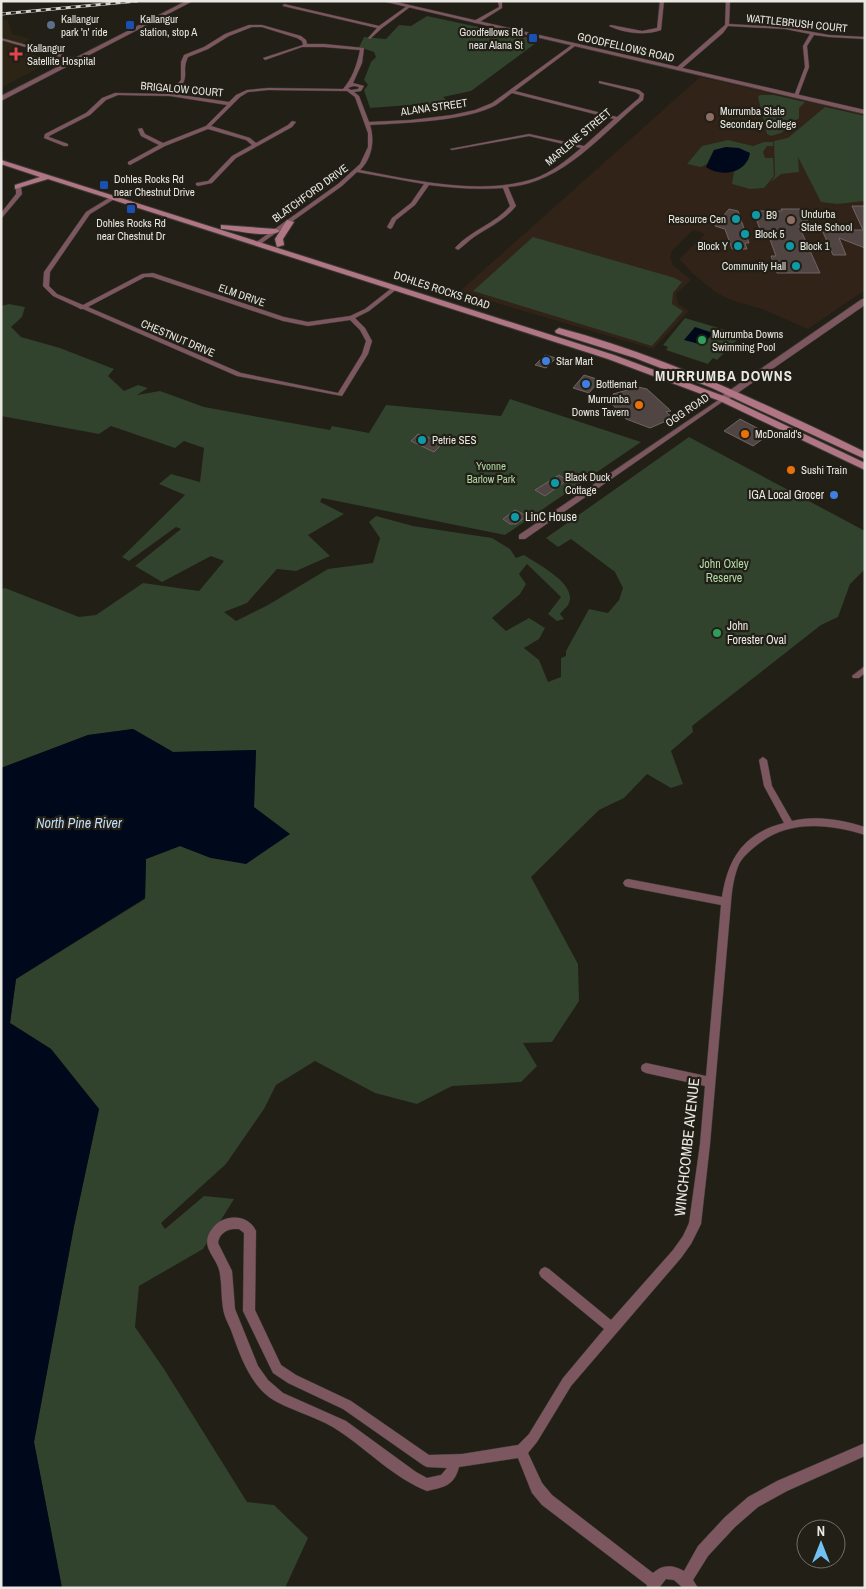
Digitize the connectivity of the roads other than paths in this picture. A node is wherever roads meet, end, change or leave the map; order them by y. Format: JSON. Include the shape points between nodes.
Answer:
{"nodes":[{"id":1,"x":187,"y":1,"type":"edge"},
{"id":2,"x":191,"y":1,"type":"edge"},
{"id":3,"x":384,"y":1,"type":"edge"},
{"id":4,"x":500,"y":1,"type":"edge"},
{"id":5,"x":662,"y":1,"type":"edge"},
{"id":6,"x":728,"y":1,"type":"edge"},
{"id":7,"x":284,"y":5,"type":"dead end"},
{"id":8,"x":408,"y":7,"type":"junction"},
{"id":9,"x":476,"y":22,"type":"junction"},
{"id":10,"x":727,"y":24,"type":"junction"},
{"id":11,"x":611,"y":26,"type":"dead end"},
{"id":12,"x":380,"y":27,"type":"junction"},
{"id":13,"x":813,"y":33,"type":"junction"},
{"id":14,"x":370,"y":38,"type":"dead end"},
{"id":15,"x":865,"y":38,"type":"edge"},
{"id":16,"x":1,"y":39,"type":"edge"},
{"id":17,"x":573,"y":45,"type":"junction"},
{"id":18,"x":305,"y":46,"type":"junction"},
{"id":19,"x":73,"y":59,"type":"junction"},
{"id":20,"x":265,"y":59,"type":"dead end"},
{"id":21,"x":678,"y":69,"type":"junction"},
{"id":22,"x":354,"y":79,"type":"junction"},
{"id":23,"x":601,"y":82,"type":"dead end"},
{"id":24,"x":358,"y":87,"type":"junction"},
{"id":25,"x":349,"y":88,"type":"junction"},
{"id":26,"x":510,"y":91,"type":"junction"},
{"id":27,"x":1,"y":95,"type":"edge"},
{"id":28,"x":170,"y":96,"type":"junction"},
{"id":29,"x":357,"y":96,"type":"junction"},
{"id":30,"x":796,"y":96,"type":"junction"},
{"id":31,"x":1,"y":99,"type":"edge"},
{"id":32,"x":231,"y":104,"type":"junction"},
{"id":33,"x":865,"y":112,"type":"edge"},
{"id":34,"x":616,"y":118,"type":"junction"},
{"id":35,"x":294,"y":122,"type":"dead end"},
{"id":36,"x":366,"y":124,"type":"junction"},
{"id":37,"x":208,"y":127,"type":"junction"},
{"id":38,"x":140,"y":130,"type":"dead end"},
{"id":39,"x":66,"y":145,"type":"dead end"},
{"id":40,"x":163,"y":145,"type":"junction"},
{"id":41,"x":256,"y":146,"type":"junction"},
{"id":42,"x":584,"y":147,"type":"junction"},
{"id":43,"x":452,"y":150,"type":"dead end"},
{"id":44,"x":1,"y":155,"type":"edge"},
{"id":45,"x":1,"y":162,"type":"edge"},
{"id":46,"x":130,"y":163,"type":"dead end"},
{"id":47,"x":357,"y":171,"type":"junction"},
{"id":48,"x":49,"y":177,"type":"junction"},
{"id":49,"x":428,"y":183,"type":"junction"},
{"id":50,"x":198,"y":184,"type":"dead end"},
{"id":51,"x":505,"y":186,"type":"junction"},
{"id":52,"x":18,"y":187,"type":"joint"},
{"id":53,"x":115,"y":196,"type":"junction"},
{"id":54,"x":1,"y":217,"type":"edge"},
{"id":55,"x":290,"y":222,"type":"junction"},
{"id":56,"x":222,"y":227,"type":"junction"},
{"id":57,"x":390,"y":227,"type":"dead end"},
{"id":58,"x":276,"y":231,"type":"junction"},
{"id":59,"x":260,"y":242,"type":"junction"},
{"id":60,"x":280,"y":245,"type":"junction"},
{"id":61,"x":458,"y":248,"type":"dead end"},
{"id":62,"x":147,"y":268,"type":"dead end"},
{"id":63,"x":144,"y":276,"type":"junction"},
{"id":64,"x":395,"y":288,"type":"junction"},
{"id":65,"x":865,"y":301,"type":"edge"},
{"id":66,"x":82,"y":308,"type":"junction"},
{"id":67,"x":351,"y":318,"type":"junction"},
{"id":68,"x":732,"y":393,"type":"junction"},
{"id":69,"x":723,"y":399,"type":"junction"},
{"id":70,"x":865,"y":456,"type":"edge"},
{"id":71,"x":865,"y":468,"type":"edge"},
{"id":72,"x":522,"y":537,"type":"dead end"},
{"id":73,"x":865,"y":668,"type":"edge"},
{"id":74,"x":856,"y":676,"type":"dead end"},
{"id":75,"x":763,"y":760,"type":"dead end"},
{"id":76,"x":789,"y":823,"type":"junction"},
{"id":77,"x":865,"y":831,"type":"edge"},
{"id":78,"x":628,"y":883,"type":"dead end"},
{"id":79,"x":726,"y":902,"type":"junction"},
{"id":80,"x":646,"y":1068,"type":"dead end"},
{"id":81,"x":710,"y":1082,"type":"junction"},
{"id":82,"x":545,"y":1273,"type":"dead end"},
{"id":83,"x":612,"y":1328,"type":"junction"},
{"id":84,"x":865,"y":1449,"type":"edge"},
{"id":85,"x":522,"y":1451,"type":"junction"},
{"id":86,"x":455,"y":1460,"type":"junction"},
{"id":87,"x":689,"y":1584,"type":"edge"},
{"id":88,"x":653,"y":1585,"type":"edge"}],
"edges":[{"from":1,"to":19,"type":"street"},
{"from":2,"to":19,"type":"street"},
{"from":3,"to":8,"type":"street","name":"GOODFELLOWS ROAD"},
{"from":4,"to":9,"type":"street","via":[[501,7]]},
{"from":5,"to":11,"type":"street","via":[[659,29],[656,31]]},
{"from":6,"to":10,"type":"street"},
{"from":7,"to":12,"type":"street"},
{"from":8,"to":9,"type":"street","name":"GOODFELLOWS ROAD"},
{"from":8,"to":12,"type":"street"},
{"from":9,"to":17,"type":"street","name":"GOODFELLOWS ROAD"},
{"from":10,"to":13,"type":"street","name":"WATTLEBRUSH COURT"},
{"from":10,"to":21,"type":"street"},
{"from":12,"to":14,"type":"street"},
{"from":13,"to":15,"type":"street","name":"WATTLEBRUSH COURT"},
{"from":13,"to":30,"type":"street","via":[[806,46],[807,67]]},
{"from":16,"to":19,"type":"street"},
{"from":17,"to":21,"type":"street","name":"GOODFELLOWS ROAD"},
{"from":17,"to":26,"type":"street","name":"ALANA STREET"},
{"from":18,"to":20,"type":"street"},
{"from":18,"to":22,"type":"street","via":[[362,49]]},
{"from":18,"to":28,"type":"street","via":[[304,41],[262,26],[245,28],[186,56],[181,65],[183,79]]},
{"from":19,"to":27,"type":"street"},
{"from":19,"to":31,"type":"street"},
{"from":21,"to":30,"type":"street","name":"GOODFELLOWS ROAD"},
{"from":22,"to":24,"type":"street"},
{"from":22,"to":25,"type":"street"},
{"from":23,"to":34,"type":"street","name":"MARLENE STREET","via":[[642,94],[641,99]]},
{"from":24,"to":25,"type":"street"},
{"from":24,"to":29,"type":"street"},
{"from":25,"to":29,"type":"street","name":"BLATCHFORD DRIVE"},
{"from":25,"to":32,"type":"street","via":[[253,90],[240,95]]},
{"from":26,"to":34,"type":"street"},
{"from":26,"to":36,"type":"street","name":"ALANA STREET","via":[[494,104],[468,113]]},
{"from":28,"to":32,"type":"street","name":"BRIGALOW COURT"},
{"from":28,"to":39,"type":"street","name":"BRIGALOW COURT","via":[[111,96],[88,114],[46,138]]},
{"from":29,"to":36,"type":"street","name":"BLATCHFORD DRIVE"},
{"from":30,"to":33,"type":"street","name":"GOODFELLOWS ROAD"},
{"from":32,"to":37,"type":"street"},
{"from":34,"to":42,"type":"street","name":"MARLENE STREET"},
{"from":35,"to":41,"type":"street"},
{"from":36,"to":47,"type":"street","name":"BLATCHFORD DRIVE","via":[[370,147]]},
{"from":37,"to":40,"type":"street"},
{"from":37,"to":41,"type":"street","via":[[248,139]]},
{"from":38,"to":40,"type":"street","via":[[143,135]]},
{"from":40,"to":46,"type":"street"},
{"from":41,"to":50,"type":"street","via":[[234,157],[210,182]]},
{"from":42,"to":43,"type":"street","via":[[529,135]]},
{"from":42,"to":51,"type":"street","name":"MARLENE STREET","via":[[549,175]]},
{"from":44,"to":53,"type":"main road","name":"DOHLES ROCKS ROAD"},
{"from":45,"to":48,"type":"main road","name":"DOHLES ROCKS ROAD"},
{"from":47,"to":49,"type":"street","name":"MARLENE STREET"},
{"from":47,"to":55,"type":"street","name":"BLATCHFORD DRIVE"},
{"from":48,"to":52,"type":"main road"},
{"from":48,"to":53,"type":"main road","name":"DOHLES ROCKS ROAD"},
{"from":49,"to":51,"type":"street","name":"MARLENE STREET","via":[[478,188]]},
{"from":49,"to":57,"type":"street"},
{"from":51,"to":61,"type":"street","via":[[513,206],[508,214],[467,238]]},
{"from":52,"to":54,"type":"street","via":[[19,194]]},
{"from":53,"to":56,"type":"main road","name":"DOHLES ROCKS ROAD"},
{"from":53,"to":59,"type":"main road","name":"DOHLES ROCKS ROAD"},
{"from":53,"to":66,"type":"street","name":"CHESTNUT DRIVE","via":[[88,213],[46,272],[46,286],[55,295]]},
{"from":55,"to":58,"type":"street","name":"BLATCHFORD DRIVE"},
{"from":55,"to":60,"type":"main road","via":[[279,238]]},
{"from":56,"to":58,"type":"main road"},
{"from":56,"to":59,"type":"main road","name":"DOHLES ROCKS ROAD"},
{"from":58,"to":59,"type":"street","name":"BLATCHFORD DRIVE"},
{"from":59,"to":60,"type":"main road","name":"DOHLES ROCKS ROAD"},
{"from":59,"to":64,"type":"main road","name":"DOHLES ROCKS ROAD"},
{"from":60,"to":68,"type":"main road","name":"DOHLES ROCKS ROAD","via":[[609,346]]},
{"from":62,"to":63,"type":"street"},
{"from":63,"to":66,"type":"street"},
{"from":63,"to":67,"type":"street","name":"ELM DRIVE","via":[[153,275],[283,319],[308,324]]},
{"from":64,"to":67,"type":"street","name":"ELM DRIVE"},
{"from":64,"to":69,"type":"main road","name":"DOHLES ROCKS ROAD","via":[[611,357]]},
{"from":65,"to":68,"type":"street","name":"OGG ROAD"},
{"from":66,"to":67,"type":"street","name":"CHESTNUT DRIVE","via":[[239,375],[340,395],[365,354],[369,341],[363,329]]},
{"from":68,"to":69,"type":"street","name":"OGG ROAD"},
{"from":68,"to":70,"type":"main road","name":"DOHLES ROCKS ROAD"},
{"from":69,"to":71,"type":"main road","name":"DOHLES ROCKS ROAD"},
{"from":69,"to":72,"type":"street","name":"OGG ROAD"},
{"from":73,"to":74,"type":"street"},
{"from":75,"to":76,"type":"street","via":[[768,786]]},
{"from":76,"to":77,"type":"street","name":"WINCHCOMBE AVENUE","via":[[838,824]]},
{"from":76,"to":79,"type":"street","name":"WINCHCOMBE AVENUE","via":[[751,843],[737,859]]},
{"from":78,"to":79,"type":"street"},
{"from":79,"to":81,"type":"street","name":"WINCHCOMBE AVENUE"},
{"from":80,"to":81,"type":"street"},
{"from":81,"to":83,"type":"street","name":"WINCHCOMBE AVENUE","via":[[695,1224],[677,1254]]},
{"from":82,"to":83,"type":"street"},
{"from":83,"to":85,"type":"street","name":"WINCHCOMBE AVENUE","via":[[567,1382]]},
{"from":84,"to":87,"type":"street","via":[[753,1502],[702,1551]]},
{"from":85,"to":86,"type":"street"},
{"from":85,"to":88,"type":"street","via":[[537,1488],[547,1500]]},
{"from":86,"to":86,"type":"street","via":[[427,1460],[347,1405],[277,1369],[249,1311],[250,1231],[236,1223],[225,1224],[215,1232],[212,1244],[226,1271],[229,1309],[254,1370],[264,1384],[279,1397],[342,1425],[411,1477],[427,1485],[445,1480]]},
{"from":87,"to":88,"type":"street","via":[[674,1572],[667,1572],[659,1576]]}]}
